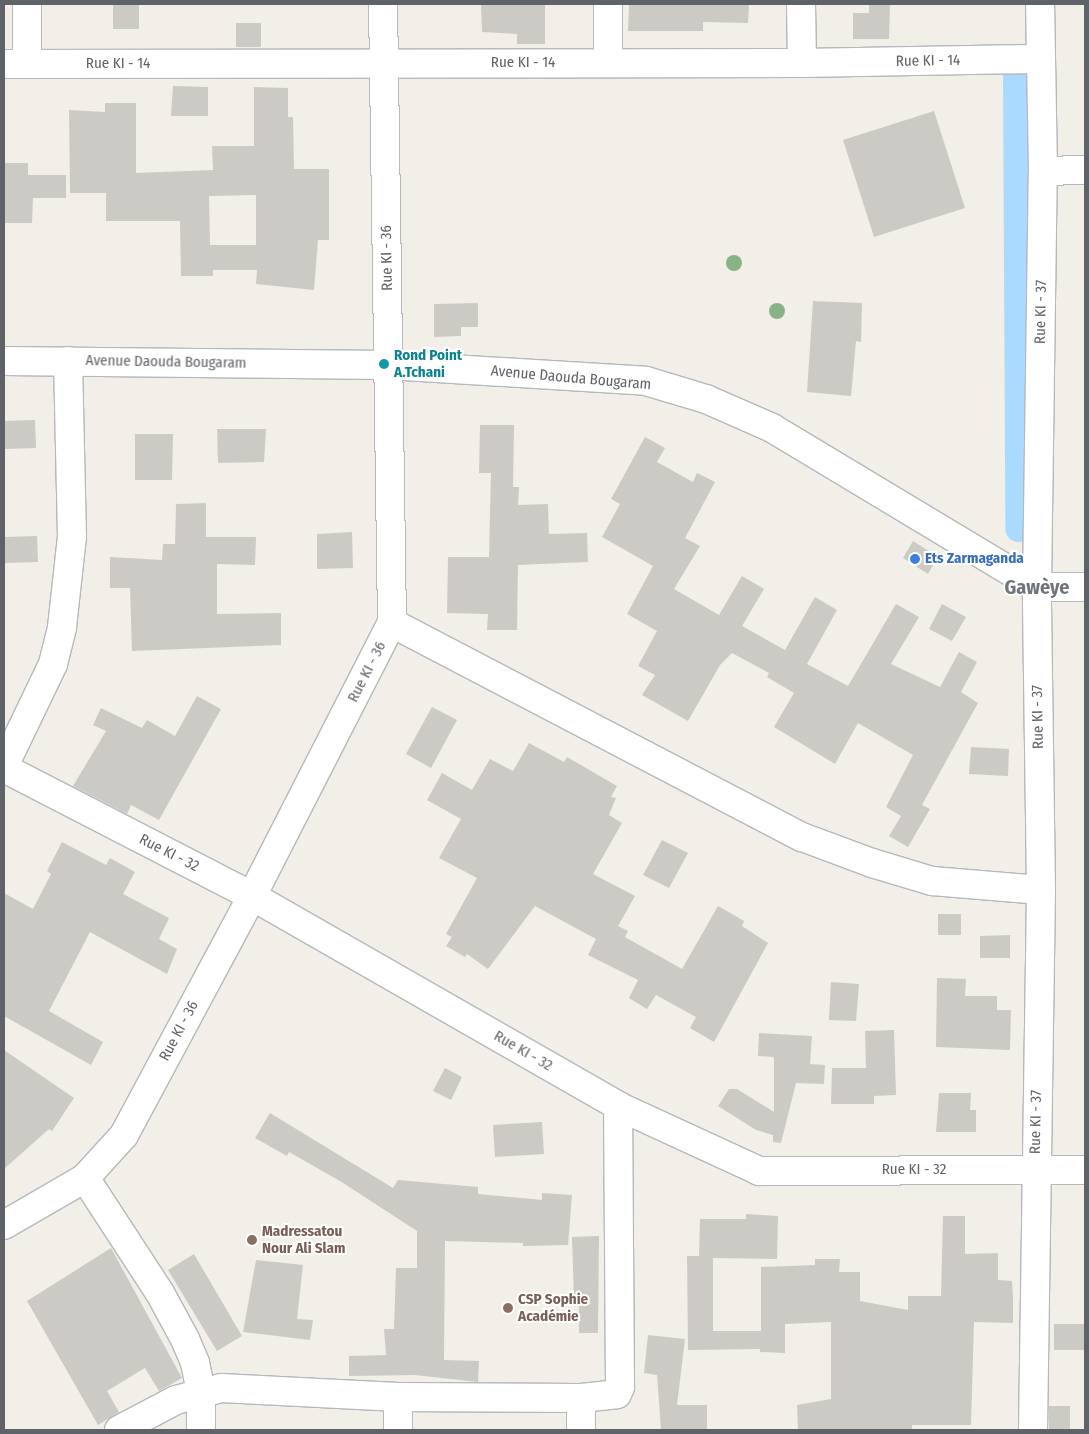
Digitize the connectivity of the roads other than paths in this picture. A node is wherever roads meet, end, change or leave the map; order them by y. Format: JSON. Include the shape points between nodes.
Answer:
{"nodes":[{"id":1,"x":27,"y":4,"type":"edge"},
{"id":2,"x":383,"y":4,"type":"edge"},
{"id":3,"x":608,"y":4,"type":"edge"},
{"id":4,"x":801,"y":4,"type":"edge"},
{"id":5,"x":1040,"y":4,"type":"edge"},
{"id":6,"x":1041,"y":59,"type":"junction"},
{"id":7,"x":608,"y":62,"type":"junction"},
{"id":8,"x":384,"y":63,"type":"junction"},
{"id":9,"x":802,"y":63,"type":"junction"},
{"id":10,"x":15,"y":64,"type":"edge"},
{"id":11,"x":1085,"y":170,"type":"edge"},
{"id":12,"x":1043,"y":171,"type":"junction"},
{"id":13,"x":4,"y":361,"type":"edge"},
{"id":14,"x":68,"y":361,"type":"junction"},
{"id":15,"x":388,"y":365,"type":"junction"},
{"id":16,"x":1037,"y":587,"type":"junction"},
{"id":17,"x":1085,"y":587,"type":"edge"},
{"id":18,"x":392,"y":623,"type":"junction"},
{"id":19,"x":4,"y":767,"type":"edge"},
{"id":20,"x":1040,"y":890,"type":"junction"},
{"id":21,"x":252,"y":896,"type":"junction"},
{"id":22,"x":618,"y":1106,"type":"junction"},
{"id":23,"x":1035,"y":1170,"type":"junction"},
{"id":24,"x":1085,"y":1170,"type":"edge"},
{"id":25,"x":85,"y":1178,"type":"junction"},
{"id":26,"x":4,"y":1225,"type":"edge"},
{"id":27,"x":201,"y":1391,"type":"junction"},
{"id":28,"x":398,"y":1397,"type":"junction"},
{"id":29,"x":581,"y":1398,"type":"junction"},
{"id":30,"x":119,"y":1430,"type":"edge"},
{"id":31,"x":201,"y":1430,"type":"edge"},
{"id":32,"x":398,"y":1430,"type":"edge"},
{"id":33,"x":581,"y":1430,"type":"edge"},
{"id":34,"x":1033,"y":1430,"type":"edge"}],
"edges":[{"from":1,"to":10,"type":"street"},
{"from":2,"to":8,"type":"street","name":"Rue KI - 36"},
{"from":3,"to":7,"type":"street"},
{"from":4,"to":9,"type":"street"},
{"from":5,"to":6,"type":"street","name":"Rue KI - 37"},
{"from":6,"to":9,"type":"street","name":"Rue KI - 14"},
{"from":6,"to":12,"type":"street","name":"Rue KI - 37"},
{"from":7,"to":8,"type":"street","name":"Rue KI - 14"},
{"from":7,"to":9,"type":"street","name":"Rue KI - 14"},
{"from":8,"to":10,"type":"street","name":"Rue KI - 14"},
{"from":8,"to":15,"type":"street","name":"Rue KI - 36"},
{"from":11,"to":12,"type":"street"},
{"from":12,"to":16,"type":"street","name":"Rue KI - 37"},
{"from":13,"to":14,"type":"street","name":"Avenue Daouda Bougaram"},
{"from":14,"to":15,"type":"street","name":"Avenue Daouda Bougaram"},
{"from":14,"to":19,"type":"street","via":[[72,537],[62,627],[53,664]]},
{"from":15,"to":16,"type":"street","name":"Avenue Daouda Bougaram","via":[[646,381],[706,399],[772,428]]},
{"from":15,"to":18,"type":"street","name":"Rue KI - 36"},
{"from":16,"to":17,"type":"street"},
{"from":16,"to":20,"type":"street","name":"Rue KI - 37"},
{"from":18,"to":20,"type":"street","via":[[802,838],[872,864],[932,881]]},
{"from":18,"to":21,"type":"street","name":"Rue KI - 36"},
{"from":19,"to":21,"type":"street","name":"Rue KI - 32"},
{"from":20,"to":23,"type":"street","name":"Rue KI - 37"},
{"from":21,"to":22,"type":"street","name":"Rue KI - 32"},
{"from":21,"to":25,"type":"street","name":"Rue KI - 36","via":[[124,1134]]},
{"from":22,"to":23,"type":"street","name":"Rue KI - 32","via":[[759,1171]]},
{"from":22,"to":29,"type":"street","via":[[620,1387],[617,1394],[608,1397]]},
{"from":23,"to":24,"type":"street","name":"Rue KI - 32"},
{"from":23,"to":34,"type":"street","name":"Rue KI - 37"},
{"from":25,"to":26,"type":"street","name":"Rue KI - 36"},
{"from":25,"to":27,"type":"street","via":[[160,1293],[195,1363]]},
{"from":27,"to":28,"type":"street","via":[[235,1387]]},
{"from":27,"to":30,"type":"street","via":[[176,1400]]},
{"from":27,"to":31,"type":"street"},
{"from":28,"to":29,"type":"street"},
{"from":28,"to":32,"type":"street"},
{"from":29,"to":33,"type":"street"}]}
